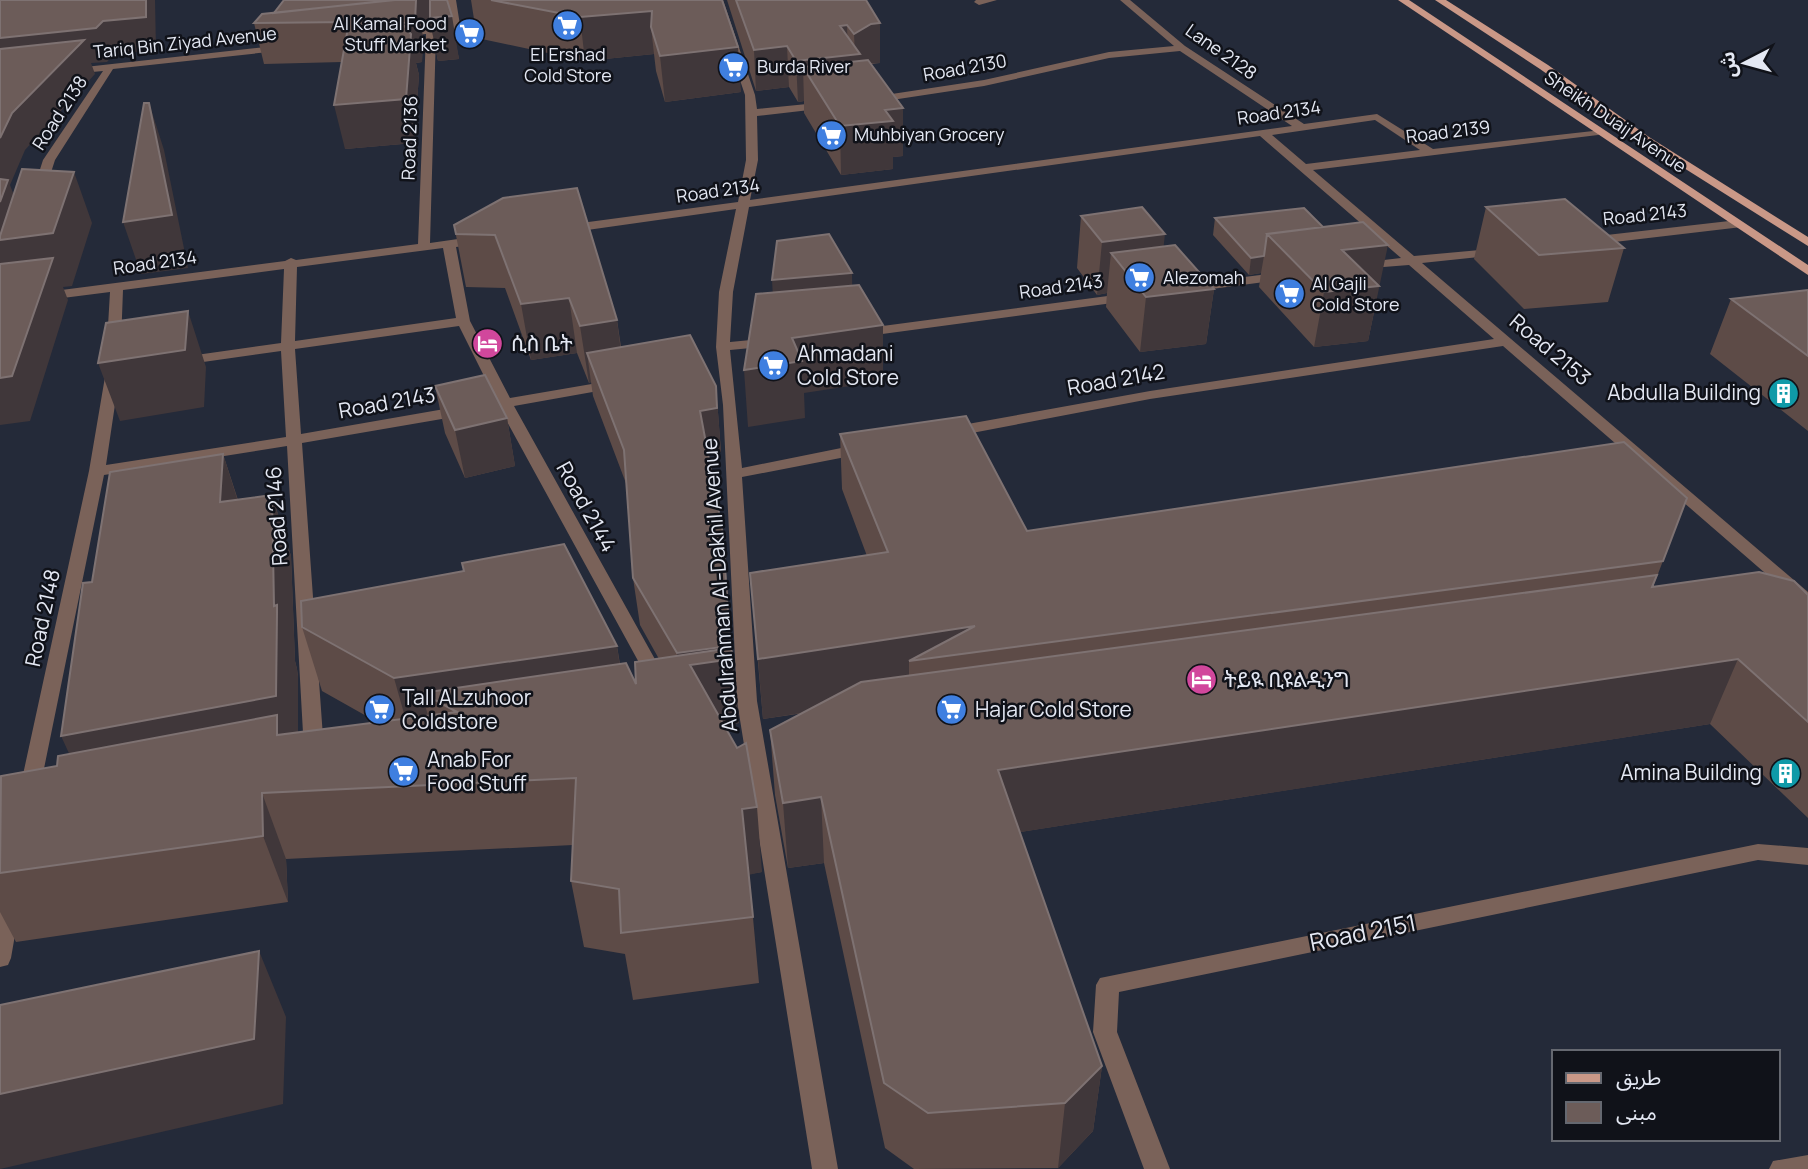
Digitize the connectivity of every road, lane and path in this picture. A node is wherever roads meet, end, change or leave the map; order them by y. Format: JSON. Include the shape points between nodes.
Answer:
{"nodes":[{"id":1,"x":451,"y":0,"type":"edge"},
{"id":2,"x":718,"y":0,"type":"edge"},
{"id":3,"x":992,"y":0,"type":"edge"},
{"id":4,"x":1125,"y":0,"type":"edge"},
{"id":5,"x":1403,"y":0,"type":"edge"},
{"id":6,"x":1440,"y":0,"type":"edge"},
{"id":7,"x":979,"y":2,"type":"edge"},
{"id":8,"x":516,"y":22,"type":"edge"},
{"id":9,"x":456,"y":27,"type":"junction"},
{"id":10,"x":431,"y":30,"type":"junction"},
{"id":11,"x":381,"y":36,"type":"edge"},
{"id":12,"x":292,"y":47,"type":"edge"},
{"id":13,"x":1182,"y":48,"type":"junction"},
{"id":14,"x":110,"y":67,"type":"junction"},
{"id":15,"x":59,"y":73,"type":"edge"},
{"id":16,"x":861,"y":101,"type":"edge"},
{"id":17,"x":834,"y":104,"type":"edge"},
{"id":18,"x":752,"y":113,"type":"junction"},
{"id":19,"x":1301,"y":127,"type":"junction"},
{"id":20,"x":1598,"y":132,"type":"junction"},
{"id":21,"x":1263,"y":133,"type":"junction"},
{"id":22,"x":1429,"y":151,"type":"junction"},
{"id":23,"x":1302,"y":168,"type":"junction"},
{"id":24,"x":744,"y":206,"type":"junction"},
{"id":25,"x":34,"y":210,"type":"edge"},
{"id":26,"x":1738,"y":224,"type":"junction"},
{"id":27,"x":556,"y":230,"type":"edge"},
{"id":28,"x":489,"y":238,"type":"edge"},
{"id":29,"x":1574,"y":242,"type":"edge"},
{"id":30,"x":1808,"y":242,"type":"edge"},
{"id":31,"x":449,"y":243,"type":"junction"},
{"id":32,"x":425,"y":247,"type":"junction"},
{"id":33,"x":1505,"y":250,"type":"edge"},
{"id":34,"x":1409,"y":260,"type":"junction"},
{"id":35,"x":292,"y":262,"type":"junction"},
{"id":36,"x":1355,"y":267,"type":"edge"},
{"id":37,"x":1808,"y":271,"type":"edge"},
{"id":38,"x":1301,"y":274,"type":"edge"},
{"id":39,"x":117,"y":287,"type":"junction"},
{"id":40,"x":1180,"y":289,"type":"edge"},
{"id":41,"x":1143,"y":295,"type":"edge"},
{"id":42,"x":7,"y":297,"type":"edge"},
{"id":43,"x":463,"y":321,"type":"junction"},
{"id":44,"x":843,"y":335,"type":"edge"},
{"id":45,"x":790,"y":340,"type":"edge"},
{"id":46,"x":1508,"y":341,"type":"junction"},
{"id":47,"x":288,"y":344,"type":"junction"},
{"id":48,"x":719,"y":359,"type":"junction"},
{"id":49,"x":167,"y":363,"type":"edge"},
{"id":50,"x":629,"y":382,"type":"edge"},
{"id":51,"x":506,"y":405,"type":"junction"},
{"id":52,"x":934,"y":435,"type":"edge"},
{"id":53,"x":295,"y":440,"type":"junction"},
{"id":54,"x":880,"y":446,"type":"edge"},
{"id":55,"x":97,"y":471,"type":"junction"},
{"id":56,"x":734,"y":474,"type":"junction"},
{"id":57,"x":1808,"y":603,"type":"edge"},
{"id":58,"x":1780,"y":608,"type":"edge"},
{"id":59,"x":662,"y":688,"type":"edge"},
{"id":60,"x":747,"y":701,"type":"junction"},
{"id":61,"x":723,"y":705,"type":"edge"},
{"id":62,"x":315,"y":767,"type":"edge"},
{"id":63,"x":26,"y":811,"type":"edge"},
{"id":64,"x":1808,"y":857,"type":"edge"},
{"id":65,"x":14,"y":878,"type":"edge"},
{"id":66,"x":0,"y":958,"type":"edge"},
{"id":67,"x":1808,"y":1167,"type":"edge"},
{"id":68,"x":825,"y":1169,"type":"edge"},
{"id":69,"x":1157,"y":1169,"type":"edge"},
{"id":70,"x":1782,"y":1169,"type":"edge"}],
"edges":[{"from":1,"to":9,"type":"street"},
{"from":2,"to":18,"type":"street","name":"Abdulrahman Al-Dakhil Avenue"},
{"from":3,"to":7,"type":"street"},
{"from":4,"to":13,"type":"street","name":"Lane 2128"},
{"from":5,"to":20,"type":"main road","name":"Sheikh Duaij Avenue"},
{"from":6,"to":30,"type":"main road","name":"Sheikh Duaij Avenue","via":[[1645,139]]},
{"from":8,"to":9,"type":"street"},
{"from":9,"to":10,"type":"street"},
{"from":10,"to":11,"type":"street"},
{"from":10,"to":32,"type":"street","name":"Road 2136"},
{"from":12,"to":14,"type":"street","name":"Tariq Bin Ziyad Avenue"},
{"from":13,"to":16,"type":"street","name":"Road 2130","via":[[1109,55],[997,81]]},
{"from":13,"to":19,"type":"street","name":"Lane 2128"},
{"from":14,"to":15,"type":"street","name":"Tariq Bin Ziyad Avenue"},
{"from":14,"to":25,"type":"street","name":"Road 2138","via":[[49,160]]},
{"from":17,"to":18,"type":"street"},
{"from":18,"to":24,"type":"street","name":"Abdulrahman Al-Dakhil Avenue","via":[[752,160]]},
{"from":19,"to":21,"type":"street","name":"Road 2134"},
{"from":19,"to":22,"type":"street","name":"Road 2134","via":[[1377,117]]},
{"from":20,"to":22,"type":"street","name":"Road 2139"},
{"from":20,"to":26,"type":"main road","name":"Sheikh Duaij Avenue"},
{"from":21,"to":23,"type":"street","name":"Road 2153"},
{"from":21,"to":24,"type":"street","name":"Road 2134"},
{"from":22,"to":23,"type":"street","name":"Road 2139"},
{"from":23,"to":34,"type":"street","name":"Road 2153"},
{"from":24,"to":27,"type":"street","name":"Road 2134"},
{"from":24,"to":48,"type":"street","name":"Abdulrahman Al-Dakhil Avenue","via":[[726,292]]},
{"from":26,"to":29,"type":"street","name":"Road 2143"},
{"from":26,"to":37,"type":"main road","name":"Sheikh Duaij Avenue"},
{"from":28,"to":31,"type":"street","name":"Road 2134"},
{"from":31,"to":32,"type":"street","name":"Road 2134"},
{"from":31,"to":43,"type":"street","name":"Road 2144"},
{"from":32,"to":35,"type":"street","name":"Road 2134"},
{"from":33,"to":34,"type":"street"},
{"from":34,"to":36,"type":"street"},
{"from":34,"to":46,"type":"street","name":"Road 2153"},
{"from":35,"to":39,"type":"street","name":"Road 2134"},
{"from":35,"to":47,"type":"street","name":"Road 2146"},
{"from":38,"to":40,"type":"street"},
{"from":39,"to":42,"type":"street","name":"Road 2134"},
{"from":39,"to":55,"type":"street","name":"Road 2148","via":[[119,370]]},
{"from":41,"to":44,"type":"street","name":"Road 2143"},
{"from":43,"to":47,"type":"street"},
{"from":43,"to":51,"type":"street","name":"Road 2144"},
{"from":45,"to":48,"type":"street"},
{"from":46,"to":52,"type":"street","name":"Road 2142","via":[[1150,395]]},
{"from":46,"to":57,"type":"street","name":"Road 2153"},
{"from":47,"to":49,"type":"street"},
{"from":47,"to":53,"type":"street","name":"Road 2146"},
{"from":48,"to":56,"type":"street","name":"Abdulrahman Al-Dakhil Avenue","via":[[730,405]]},
{"from":50,"to":51,"type":"street","name":"Road 2143"},
{"from":51,"to":53,"type":"street","name":"Road 2143"},
{"from":51,"to":59,"type":"street","name":"Road 2144"},
{"from":53,"to":55,"type":"street","name":"Road 2143"},
{"from":53,"to":62,"type":"street","name":"Road 2146"},
{"from":54,"to":56,"type":"street"},
{"from":55,"to":63,"type":"street","name":"Road 2148"},
{"from":56,"to":60,"type":"street","name":"Abdulrahman Al-Dakhil Avenue"},
{"from":57,"to":58,"type":"street"},
{"from":60,"to":61,"type":"street"},
{"from":60,"to":68,"type":"street","name":"Abdulrahman Al-Dakhil Avenue","via":[[763,751]]},
{"from":64,"to":69,"type":"street","name":"Road 2151","via":[[1758,852],[1108,985],[1105,1032]]},
{"from":65,"to":66,"type":"street"},
{"from":67,"to":70,"type":"street"}]}
